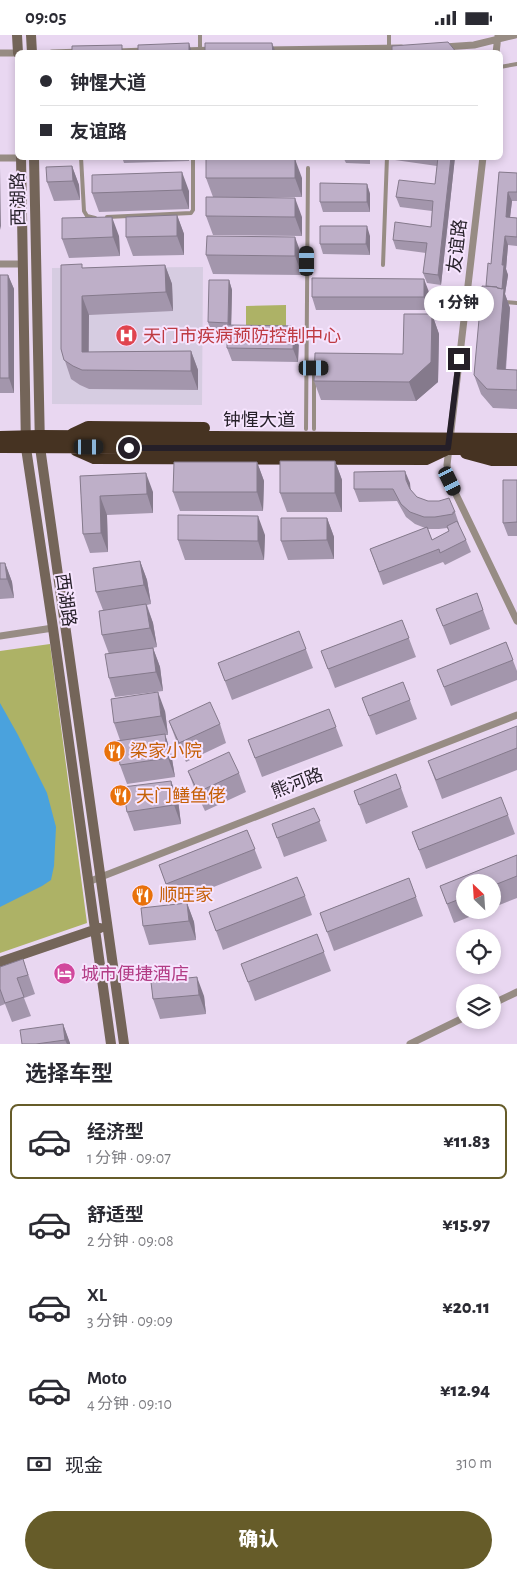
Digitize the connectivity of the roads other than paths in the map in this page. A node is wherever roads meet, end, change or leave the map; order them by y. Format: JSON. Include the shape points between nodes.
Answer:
{"nodes":[{"id":1,"x":17,"y":35,"type":"edge"},
{"id":2,"x":31,"y":35,"type":"edge"},
{"id":3,"x":200,"y":35,"type":"edge"},
{"id":4,"x":389,"y":35,"type":"edge"},
{"id":5,"x":515,"y":35,"type":"edge"},
{"id":6,"x":497,"y":37,"type":"edge"},
{"id":7,"x":434,"y":47,"type":"edge"},
{"id":8,"x":407,"y":48,"type":"edge"},
{"id":9,"x":18,"y":50,"type":"edge"},
{"id":10,"x":32,"y":50,"type":"edge"},
{"id":11,"x":200,"y":50,"type":"edge"},
{"id":12,"x":260,"y":50,"type":"edge"},
{"id":13,"x":389,"y":50,"type":"edge"},
{"id":14,"x":496,"y":50,"type":"edge"},
{"id":15,"x":0,"y":53,"type":"edge"},
{"id":16,"x":15,"y":53,"type":"edge"},
{"id":17,"x":517,"y":64,"type":"edge"},
{"id":18,"x":503,"y":66,"type":"edge"},
{"id":19,"x":0,"y":158,"type":"edge"},
{"id":20,"x":15,"y":158,"type":"edge"},
{"id":21,"x":21,"y":160,"type":"edge"},
{"id":22,"x":34,"y":160,"type":"edge"},
{"id":23,"x":81,"y":160,"type":"edge"},
{"id":24,"x":193,"y":160,"type":"edge"},
{"id":25,"x":387,"y":160,"type":"edge"},
{"id":26,"x":483,"y":160,"type":"edge"},
{"id":27,"x":308,"y":168,"type":"dead end"},
{"id":28,"x":0,"y":264,"type":"edge"},
{"id":29,"x":23,"y":264,"type":"junction"},
{"id":30,"x":383,"y":265,"type":"dead end"},
{"id":31,"x":466,"y":300,"type":"junction"},
{"id":32,"x":491,"y":301,"type":"edge"},
{"id":33,"x":500,"y":302,"type":"edge"},
{"id":34,"x":517,"y":303,"type":"edge"},
{"id":35,"x":323,"y":368,"type":"edge"},
{"id":36,"x":310,"y":429,"type":"junction"},
{"id":37,"x":517,"y":430,"type":"edge"},
{"id":38,"x":0,"y":432,"type":"edge"},
{"id":39,"x":517,"y":439,"type":"edge"},
{"id":40,"x":40,"y":442,"type":"junction"},
{"id":41,"x":68,"y":442,"type":"junction"},
{"id":42,"x":11,"y":443,"type":"edge"},
{"id":43,"x":449,"y":443,"type":"junction"},
{"id":44,"x":517,"y":449,"type":"edge"},
{"id":45,"x":517,"y":460,"type":"edge"},
{"id":46,"x":517,"y":621,"type":"edge"},
{"id":47,"x":53,"y":628,"type":"junction"},
{"id":48,"x":0,"y":636,"type":"edge"},
{"id":49,"x":517,"y":715,"type":"edge"},
{"id":50,"x":101,"y":877,"type":"junction"},
{"id":51,"x":88,"y":882,"type":"junction"},
{"id":52,"x":108,"y":925,"type":"junction"},
{"id":53,"x":95,"y":929,"type":"junction"},
{"id":54,"x":0,"y":961,"type":"edge"},
{"id":55,"x":517,"y":992,"type":"edge"},
{"id":56,"x":501,"y":1000,"type":"edge"},
{"id":57,"x":456,"y":1021,"type":"edge"},
{"id":58,"x":110,"y":1044,"type":"edge"},
{"id":59,"x":124,"y":1044,"type":"edge"},
{"id":60,"x":410,"y":1044,"type":"edge"}],
"edges":[{"from":1,"to":9,"type":"main road"},
{"from":2,"to":10,"type":"main road"},
{"from":3,"to":11,"type":"lane"},
{"from":4,"to":13,"type":"lane"},
{"from":5,"to":6,"type":"street"},
{"from":6,"to":7,"type":"street","via":[[474,45]]},
{"from":6,"to":14,"type":"street"},
{"from":8,"to":13,"type":"street"},
{"from":12,"to":13,"type":"street"},
{"from":15,"to":16,"type":"street"},
{"from":17,"to":18,"type":"lane"},
{"from":19,"to":20,"type":"street"},
{"from":21,"to":29,"type":"main road","name":"西湖路"},
{"from":22,"to":40,"type":"main road","name":"西湖路"},
{"from":23,"to":24,"type":"lane","via":[[84,211],[92,218],[191,213],[194,210]]},
{"from":25,"to":30,"type":"lane"},
{"from":26,"to":31,"type":"street","name":"友谊路"},
{"from":27,"to":36,"type":"lane"},
{"from":28,"to":29,"type":"street"},
{"from":29,"to":42,"type":"main road","name":"西湖路"},
{"from":31,"to":32,"type":"lane"},
{"from":31,"to":43,"type":"street","name":"友谊路"},
{"from":33,"to":34,"type":"lane"},
{"from":35,"to":36,"type":"lane","via":[[314,368]]},
{"from":36,"to":41,"type":"highway","via":[[88,427]]},
{"from":36,"to":43,"type":"highway","via":[[427,431]]},
{"from":37,"to":43,"type":"highway"},
{"from":38,"to":42,"type":"highway"},
{"from":39,"to":43,"type":"highway","name":"钟惺大道"},
{"from":40,"to":41,"type":"highway","name":"钟惺大道"},
{"from":40,"to":42,"type":"highway","name":"钟惺大道"},
{"from":40,"to":50,"type":"main road","name":"西湖路"},
{"from":41,"to":43,"type":"highway","name":"钟惺大道"},
{"from":41,"to":43,"type":"highway","via":[[94,458],[426,459]]},
{"from":42,"to":47,"type":"main road","name":"西湖路"},
{"from":43,"to":44,"type":"highway","name":"钟惺大道"},
{"from":43,"to":45,"type":"highway","via":[[492,460]]},
{"from":43,"to":46,"type":"street","name":"友谊路","via":[[450,481]]},
{"from":47,"to":48,"type":"street"},
{"from":47,"to":51,"type":"main road","name":"西湖路"},
{"from":49,"to":50,"type":"street","name":"熊河路"},
{"from":50,"to":51,"type":"street","name":"熊河路"},
{"from":50,"to":52,"type":"main road","name":"西湖路"},
{"from":51,"to":53,"type":"main road","name":"西湖路"},
{"from":52,"to":53,"type":"main road"},
{"from":52,"to":59,"type":"main road","name":"西湖路"},
{"from":53,"to":54,"type":"main road"},
{"from":53,"to":58,"type":"main road","name":"西湖路"},
{"from":55,"to":56,"type":"street"},
{"from":57,"to":60,"type":"street"}]}
